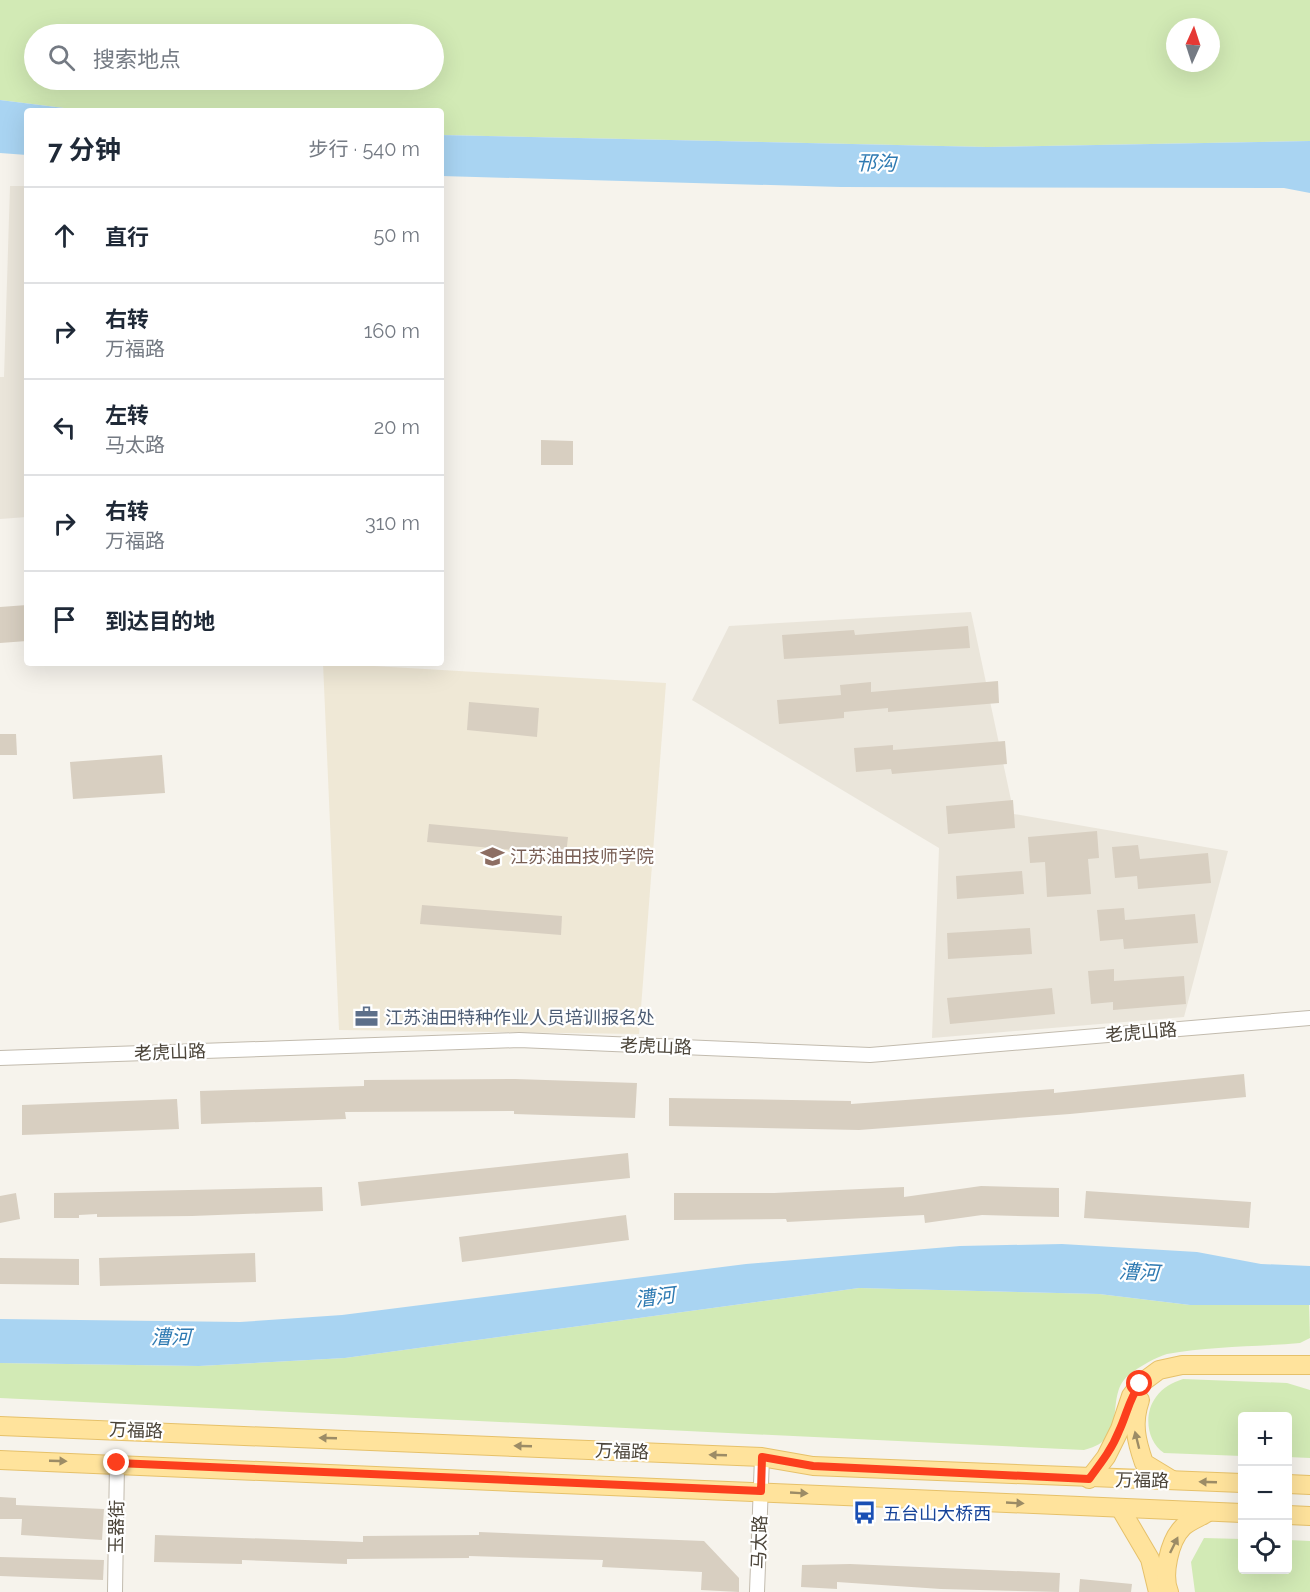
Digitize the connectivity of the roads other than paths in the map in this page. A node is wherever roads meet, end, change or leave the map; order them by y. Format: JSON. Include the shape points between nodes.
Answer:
{"nodes":[{"id":1,"x":1310,"y":1018,"type":"edge"},
{"id":2,"x":0,"y":1058,"type":"edge"},
{"id":3,"x":1309,"y":1368,"type":"edge"},
{"id":4,"x":0,"y":1426,"type":"edge"},
{"id":5,"x":762,"y":1457,"type":"junction"},
{"id":6,"x":0,"y":1460,"type":"edge"},
{"id":7,"x":117,"y":1463,"type":"junction"},
{"id":8,"x":1089,"y":1479,"type":"junction"},
{"id":9,"x":1174,"y":1480,"type":"junction"},
{"id":10,"x":1238,"y":1483,"type":"edge"},
{"id":11,"x":1292,"y":1484,"type":"edge"},
{"id":12,"x":1310,"y":1485,"type":"edge"},
{"id":13,"x":761,"y":1491,"type":"junction"},
{"id":14,"x":1120,"y":1508,"type":"junction"},
{"id":15,"x":1208,"y":1512,"type":"junction"},
{"id":16,"x":1238,"y":1513,"type":"edge"},
{"id":17,"x":1292,"y":1515,"type":"edge"},
{"id":18,"x":1310,"y":1516,"type":"edge"},
{"id":19,"x":115,"y":1592,"type":"edge"},
{"id":20,"x":757,"y":1592,"type":"edge"},
{"id":21,"x":1158,"y":1592,"type":"edge"},
{"id":22,"x":1169,"y":1592,"type":"edge"}],
"edges":[{"from":1,"to":2,"type":"street","name":"老虎山路","via":[[870,1055],[519,1040]]},
{"from":3,"to":8,"type":"main road","via":[[1182,1365],[1159,1370],[1131,1396],[1106,1457]]},
{"from":9,"to":3,"type":"main road","one_way":true,"via":[[1144,1463],[1135,1436],[1135,1417],[1148,1388],[1183,1373]]},
{"from":5,"to":4,"type":"main road","name":"万福路","one_way":true},
{"from":5,"to":8,"type":"main road","name":"万福路","via":[[813,1466]]},
{"from":5,"to":13,"type":"street","name":"马太路"},
{"from":6,"to":7,"type":"main road","name":"万福路","one_way":true},
{"from":7,"to":13,"type":"main road","name":"万福路"},
{"from":7,"to":19,"type":"street","name":"玉器街"},
{"from":8,"to":9,"type":"main road","name":"万福路"},
{"from":10,"to":9,"type":"main road","name":"万福路","one_way":true},
{"from":11,"to":12,"type":"main road"},
{"from":13,"to":14,"type":"main road","name":"万福路","one_way":true},
{"from":13,"to":20,"type":"street","name":"马太路"},
{"from":14,"to":15,"type":"main road","name":"万福路"},
{"from":14,"to":21,"type":"main road","via":[[1150,1559]]},
{"from":15,"to":16,"type":"main road","name":"万福路"},
{"from":22,"to":15,"type":"main road","one_way":true,"via":[[1165,1583],[1178,1536],[1183,1528]]},
{"from":17,"to":18,"type":"main road"}]}
